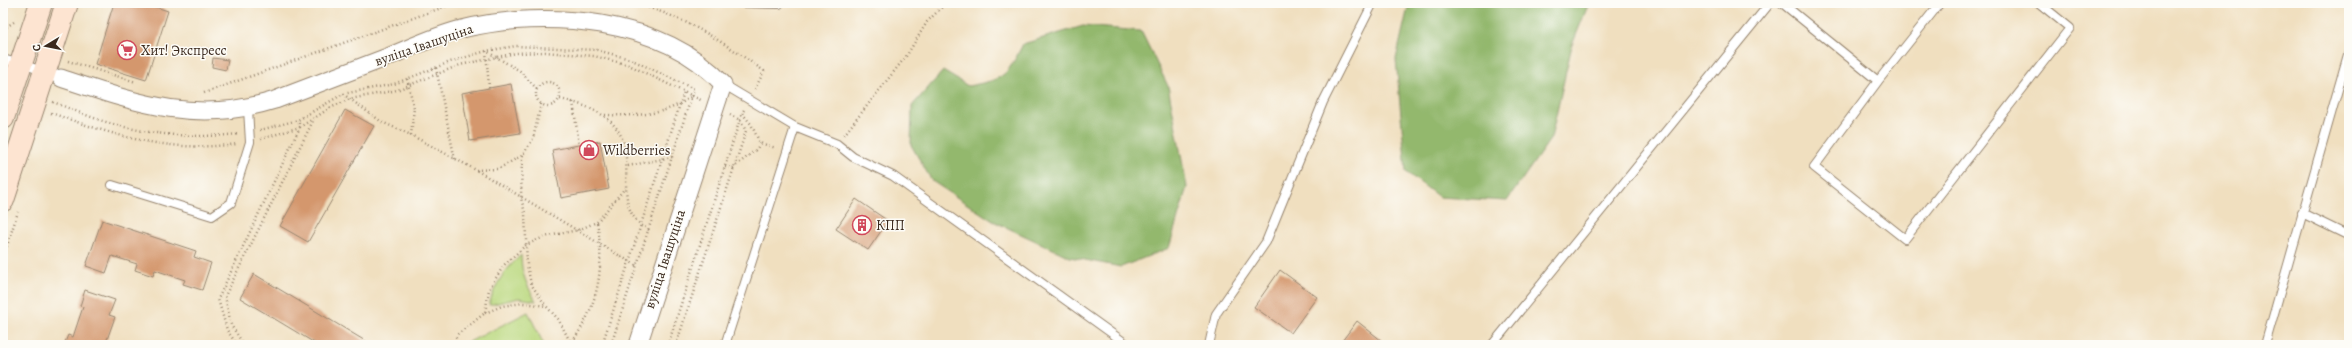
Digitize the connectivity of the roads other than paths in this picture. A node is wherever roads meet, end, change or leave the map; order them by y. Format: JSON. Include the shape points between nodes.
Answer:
{"nodes":[{"id":1,"x":41,"y":3,"type":"edge"},
{"id":2,"x":67,"y":3,"type":"edge"},
{"id":3,"x":741,"y":3,"type":"edge"},
{"id":4,"x":1373,"y":3,"type":"edge"},
{"id":5,"x":1770,"y":3,"type":"edge"},
{"id":6,"x":1782,"y":3,"type":"edge"},
{"id":7,"x":1940,"y":3,"type":"edge"},
{"id":8,"x":2039,"y":3,"type":"edge"},
{"id":9,"x":779,"y":4,"type":"dead end"},
{"id":10,"x":2349,"y":51,"type":"edge"},
{"id":11,"x":12,"y":61,"type":"edge"},
{"id":12,"x":53,"y":75,"type":"junction"},
{"id":13,"x":1878,"y":81,"type":"junction"},
{"id":14,"x":723,"y":84,"type":"junction"},
{"id":15,"x":248,"y":109,"type":"junction"},
{"id":16,"x":3,"y":118,"type":"edge"},
{"id":17,"x":796,"y":127,"type":"junction"},
{"id":18,"x":112,"y":185,"type":"dead end"},
{"id":19,"x":3,"y":200,"type":"edge"},
{"id":20,"x":2302,"y":213,"type":"junction"},
{"id":21,"x":2349,"y":236,"type":"edge"},
{"id":22,"x":638,"y":345,"type":"edge"},
{"id":23,"x":725,"y":345,"type":"edge"},
{"id":24,"x":1128,"y":345,"type":"edge"},
{"id":25,"x":1209,"y":345,"type":"edge"},
{"id":26,"x":1492,"y":345,"type":"edge"},
{"id":27,"x":2264,"y":345,"type":"edge"}],
"edges":[{"from":1,"to":11,"type":"main road"},
{"from":2,"to":12,"type":"main road"},
{"from":3,"to":9,"type":"lane"},
{"from":4,"to":25,"type":"lane","via":[[1323,102],[1266,242],[1216,314]]},
{"from":5,"to":26,"type":"lane"},
{"from":6,"to":13,"type":"lane"},
{"from":7,"to":13,"type":"lane"},
{"from":8,"to":13,"type":"lane","via":[[2070,28],[1904,239],[1814,167]]},
{"from":10,"to":20,"type":"lane"},
{"from":11,"to":12,"type":"lane"},
{"from":11,"to":16,"type":"main road"},
{"from":12,"to":15,"type":"street","name":"вуліца Івашуціна","via":[[137,103],[165,108],[204,111]]},
{"from":12,"to":19,"type":"main road"},
{"from":14,"to":15,"type":"street","name":"вуліца Івашуціна","via":[[697,60],[650,37],[605,24],[550,19],[506,21],[461,29]]},
{"from":14,"to":17,"type":"lane"},
{"from":14,"to":22,"type":"street","name":"вуліца Івашуціна"},
{"from":15,"to":18,"type":"lane","via":[[250,142],[231,203],[212,216]]},
{"from":17,"to":23,"type":"lane"},
{"from":17,"to":24,"type":"lane","via":[[837,144],[853,157],[893,176]]},
{"from":20,"to":21,"type":"lane"},
{"from":20,"to":27,"type":"lane"}]}
